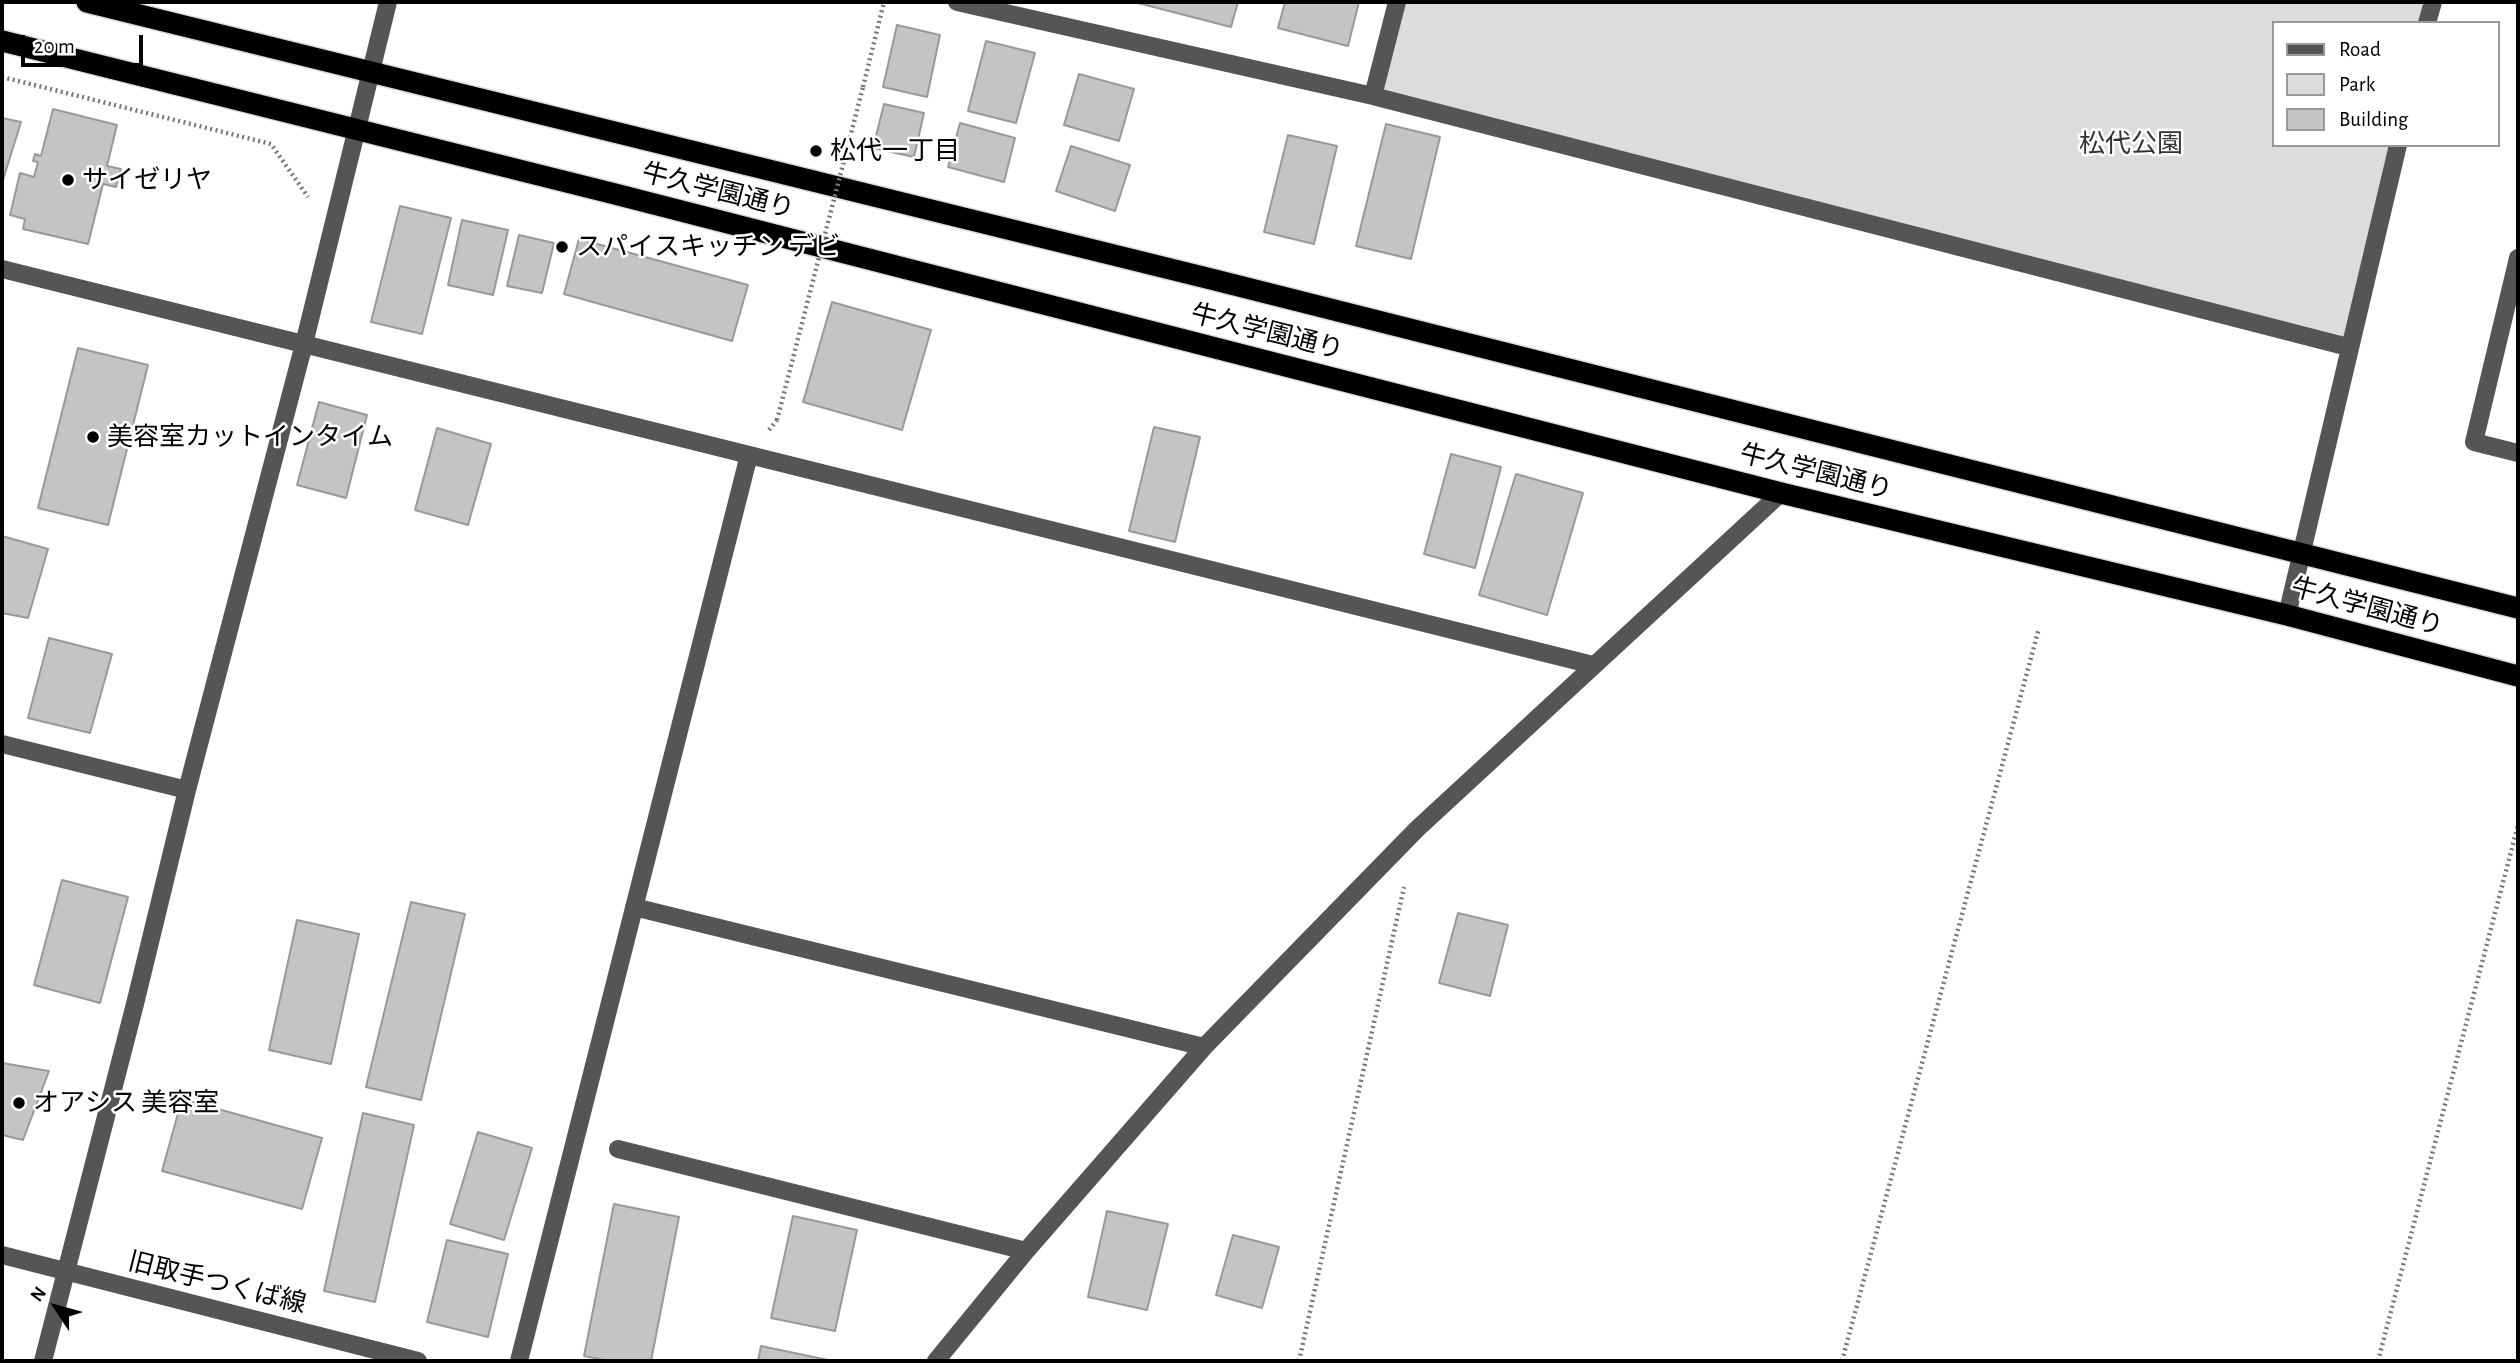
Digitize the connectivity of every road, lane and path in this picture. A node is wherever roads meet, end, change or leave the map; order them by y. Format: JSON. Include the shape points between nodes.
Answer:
{"nodes":[{"id":1,"x":87,"y":2,"type":"edge"},
{"id":2,"x":388,"y":2,"type":"edge"},
{"id":3,"x":884,"y":2,"type":"edge"},
{"id":4,"x":957,"y":2,"type":"edge"},
{"id":5,"x":1398,"y":2,"type":"edge"},
{"id":6,"x":2433,"y":2,"type":"edge"},
{"id":7,"x":2428,"y":21,"type":"edge"},
{"id":8,"x":2,"y":41,"type":"edge"},
{"id":9,"x":371,"y":71,"type":"junction"},
{"id":10,"x":2,"y":77,"type":"edge"},
{"id":11,"x":1373,"y":96,"type":"junction"},
{"id":12,"x":355,"y":130,"type":"junction"},
{"id":13,"x":2398,"y":147,"type":"edge"},
{"id":14,"x":309,"y":199,"type":"dead end"},
{"id":15,"x":2518,"y":258,"type":"edge"},
{"id":16,"x":2,"y":269,"type":"edge"},
{"id":17,"x":304,"y":344,"type":"junction"},
{"id":18,"x":2348,"y":346,"type":"junction"},
{"id":19,"x":777,"y":420,"type":"dead end"},
{"id":20,"x":2518,"y":453,"type":"edge"},
{"id":21,"x":749,"y":455,"type":"junction"},
{"id":22,"x":1781,"y":493,"type":"junction"},
{"id":23,"x":2301,"y":554,"type":"junction"},
{"id":24,"x":2518,"y":608,"type":"edge"},
{"id":25,"x":2287,"y":615,"type":"junction"},
{"id":26,"x":2039,"y":628,"type":"dead end"},
{"id":27,"x":1592,"y":665,"type":"junction"},
{"id":28,"x":2518,"y":676,"type":"edge"},
{"id":29,"x":2,"y":744,"type":"edge"},
{"id":30,"x":187,"y":790,"type":"junction"},
{"id":31,"x":2518,"y":825,"type":"edge"},
{"id":32,"x":1405,"y":883,"type":"dead end"},
{"id":33,"x":634,"y":907,"type":"junction"},
{"id":34,"x":1204,"y":1047,"type":"junction"},
{"id":35,"x":618,"y":1149,"type":"dead end"},
{"id":36,"x":1026,"y":1251,"type":"junction"},
{"id":37,"x":2,"y":1255,"type":"edge"},
{"id":38,"x":65,"y":1271,"type":"junction"},
{"id":39,"x":43,"y":1361,"type":"edge"},
{"id":40,"x":418,"y":1361,"type":"edge"},
{"id":41,"x":519,"y":1361,"type":"edge"},
{"id":42,"x":936,"y":1361,"type":"edge"},
{"id":43,"x":1299,"y":1361,"type":"edge"},
{"id":44,"x":1843,"y":1361,"type":"edge"},
{"id":45,"x":2378,"y":1361,"type":"edge"}],
"edges":[{"from":1,"to":9,"type":"highway","name":"牛久学園通り"},
{"from":2,"to":9,"type":"street"},
{"from":3,"to":19,"type":"path","bridge":true},
{"from":4,"to":11,"type":"street"},
{"from":5,"to":11,"type":"street"},
{"from":6,"to":7,"type":"street"},
{"from":8,"to":12,"type":"highway","name":"牛久学園通り"},
{"from":9,"to":12,"type":"street"},
{"from":9,"to":23,"type":"highway","name":"牛久学園通り"},
{"from":10,"to":14,"type":"path","via":[[271,145]]},
{"from":11,"to":18,"type":"street"},
{"from":12,"to":17,"type":"street"},
{"from":12,"to":22,"type":"highway","name":"牛久学園通り"},
{"from":13,"to":18,"type":"street"},
{"from":15,"to":20,"type":"street","via":[[2474,442]]},
{"from":16,"to":17,"type":"street"},
{"from":17,"to":21,"type":"street"},
{"from":17,"to":30,"type":"street"},
{"from":18,"to":23,"type":"street"},
{"from":21,"to":27,"type":"street"},
{"from":21,"to":33,"type":"street"},
{"from":22,"to":25,"type":"highway","name":"牛久学園通り"},
{"from":22,"to":27,"type":"street"},
{"from":23,"to":24,"type":"highway","name":"牛久学園通り"},
{"from":23,"to":25,"type":"street"},
{"from":25,"to":28,"type":"highway","name":"牛久学園通り"},
{"from":26,"to":44,"type":"path"},
{"from":27,"to":34,"type":"street","via":[[1417,829]]},
{"from":29,"to":30,"type":"street"},
{"from":30,"to":38,"type":"street"},
{"from":31,"to":45,"type":"path"},
{"from":32,"to":43,"type":"path"},
{"from":33,"to":34,"type":"street"},
{"from":33,"to":41,"type":"street"},
{"from":34,"to":36,"type":"street"},
{"from":35,"to":36,"type":"street"},
{"from":36,"to":42,"type":"street"},
{"from":37,"to":38,"type":"street","name":"旧取手つくば線"},
{"from":38,"to":39,"type":"street"},
{"from":38,"to":40,"type":"street","name":"旧取手つくば線"}]}
